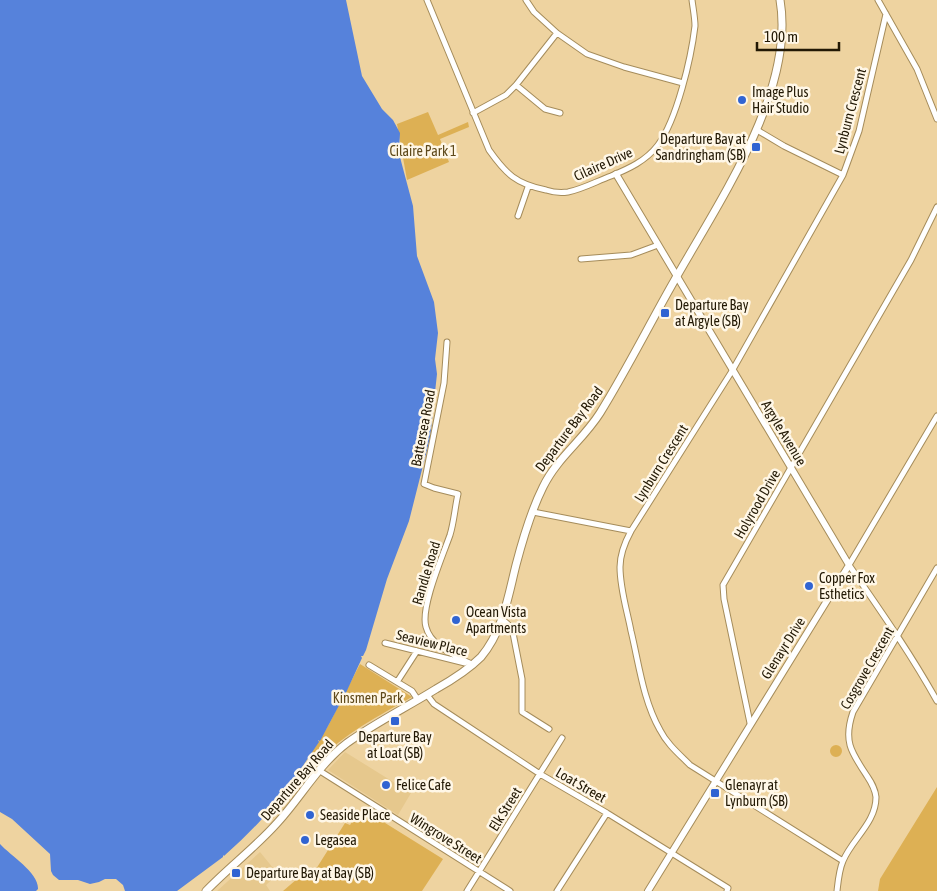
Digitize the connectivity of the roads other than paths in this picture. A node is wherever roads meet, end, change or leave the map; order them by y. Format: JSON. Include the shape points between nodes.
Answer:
{"nodes":[{"id":1,"x":426,"y":0,"type":"edge"},
{"id":2,"x":526,"y":0,"type":"edge"},
{"id":3,"x":692,"y":0,"type":"edge"},
{"id":4,"x":780,"y":0,"type":"edge"},
{"id":5,"x":878,"y":0,"type":"edge"},
{"id":6,"x":886,"y":14,"type":"junction"},
{"id":7,"x":557,"y":34,"type":"junction"},
{"id":8,"x":684,"y":83,"type":"junction"},
{"id":9,"x":516,"y":85,"type":"junction"},
{"id":10,"x":473,"y":113,"type":"junction"},
{"id":11,"x":560,"y":113,"type":"dead end"},
{"id":12,"x":937,"y":119,"type":"edge"},
{"id":13,"x":757,"y":130,"type":"junction"},
{"id":14,"x":616,"y":174,"type":"junction"},
{"id":15,"x":843,"y":175,"type":"junction"},
{"id":16,"x":528,"y":187,"type":"junction"},
{"id":17,"x":937,"y":207,"type":"edge"},
{"id":18,"x":518,"y":216,"type":"dead end"},
{"id":19,"x":658,"y":245,"type":"junction"},
{"id":20,"x":581,"y":259,"type":"dead end"},
{"id":21,"x":676,"y":277,"type":"junction"},
{"id":22,"x":447,"y":342,"type":"dead end"},
{"id":23,"x":732,"y":371,"type":"junction"},
{"id":24,"x":937,"y":416,"type":"edge"},
{"id":25,"x":790,"y":469,"type":"junction"},
{"id":26,"x":458,"y":494,"type":"joint"},
{"id":27,"x":534,"y":512,"type":"junction"},
{"id":28,"x":631,"y":531,"type":"junction"},
{"id":29,"x":849,"y":565,"type":"junction"},
{"id":30,"x":937,"y":568,"type":"edge"},
{"id":31,"x":502,"y":619,"type":"junction"},
{"id":32,"x":898,"y":635,"type":"junction"},
{"id":33,"x":385,"y":644,"type":"dead end"},
{"id":34,"x":417,"y":651,"type":"junction"},
{"id":35,"x":369,"y":665,"type":"dead end"},
{"id":36,"x":472,"y":665,"type":"junction"},
{"id":37,"x":397,"y":682,"type":"junction"},
{"id":38,"x":427,"y":695,"type":"junction"},
{"id":39,"x":418,"y":700,"type":"junction"},
{"id":40,"x":937,"y":701,"type":"edge"},
{"id":41,"x":750,"y":723,"type":"junction"},
{"id":42,"x":549,"y":729,"type":"dead end"},
{"id":43,"x":562,"y":738,"type":"dead end"},
{"id":44,"x":320,"y":771,"type":"junction"},
{"id":45,"x":540,"y":774,"type":"junction"},
{"id":46,"x":716,"y":781,"type":"junction"},
{"id":47,"x":607,"y":813,"type":"junction"},
{"id":48,"x":672,"y":853,"type":"junction"},
{"id":49,"x":843,"y":861,"type":"junction"},
{"id":50,"x":479,"y":872,"type":"junction"},
{"id":51,"x":728,"y":890,"type":"edge"},
{"id":52,"x":206,"y":891,"type":"edge"},
{"id":53,"x":467,"y":891,"type":"edge"},
{"id":54,"x":510,"y":891,"type":"edge"},
{"id":55,"x":557,"y":891,"type":"edge"},
{"id":56,"x":648,"y":891,"type":"edge"},
{"id":57,"x":837,"y":891,"type":"edge"}],
"edges":[{"from":1,"to":10,"type":"street","name":"Cilaire Drive"},
{"from":2,"to":7,"type":"street"},
{"from":3,"to":8,"type":"street","name":"Cilaire Drive","via":[[695,25]]},
{"from":4,"to":13,"type":"main road","name":"Departure Bay Road","via":[[782,41],[777,74]]},
{"from":5,"to":6,"type":"street"},
{"from":6,"to":12,"type":"street","via":[[917,69]]},
{"from":6,"to":15,"type":"street","name":"Lynburn Crescent","via":[[859,131]]},
{"from":7,"to":8,"type":"street","via":[[587,54]]},
{"from":7,"to":9,"type":"street"},
{"from":8,"to":14,"type":"street","name":"Cilaire Drive","via":[[669,127],[657,146],[648,156]]},
{"from":9,"to":10,"type":"street","via":[[506,95]]},
{"from":9,"to":11,"type":"street","via":[[545,109]]},
{"from":10,"to":16,"type":"street","name":"Cilaire Drive","via":[[489,150],[501,166]]},
{"from":13,"to":15,"type":"street"},
{"from":13,"to":21,"type":"main road","name":"Departure Bay Road"},
{"from":14,"to":16,"type":"street","name":"Cilaire Drive","via":[[567,192]]},
{"from":14,"to":19,"type":"street","name":"Argyle Avenue"},
{"from":15,"to":23,"type":"street","name":"Lynburn Crescent"},
{"from":16,"to":18,"type":"street"},
{"from":17,"to":25,"type":"street","name":"Holyrood Drive","via":[[911,260]]},
{"from":19,"to":20,"type":"street","via":[[631,255]]},
{"from":19,"to":21,"type":"street","name":"Argyle Avenue"},
{"from":21,"to":23,"type":"street","name":"Argyle Avenue"},
{"from":21,"to":27,"type":"main road","name":"Departure Bay Road","via":[[598,417],[555,466],[542,488]]},
{"from":22,"to":26,"type":"street","name":"Battersea Road","via":[[444,383],[424,484]]},
{"from":23,"to":25,"type":"street","name":"Argyle Avenue"},
{"from":23,"to":28,"type":"street","name":"Lynburn Crescent"},
{"from":24,"to":29,"type":"street","name":"Glenayr Drive"},
{"from":25,"to":29,"type":"street","name":"Argyle Avenue"},
{"from":25,"to":41,"type":"street","name":"Holyrood Drive","via":[[723,585]]},
{"from":26,"to":36,"type":"street","name":"Randle Road","via":[[450,534],[437,566],[425,613],[426,628],[446,650]]},
{"from":27,"to":28,"type":"street"},
{"from":27,"to":31,"type":"main road","name":"Departure Bay Road","via":[[518,556]]},
{"from":28,"to":46,"type":"street","name":"Lynburn Crescent","via":[[620,566],[621,586],[652,714],[660,732],[673,748],[690,765]]},
{"from":29,"to":32,"type":"street","name":"Argyle Avenue"},
{"from":29,"to":41,"type":"street","name":"Glenayr Drive"},
{"from":30,"to":32,"type":"street","name":"Cosgrove Crescent"},
{"from":31,"to":36,"type":"main road","name":"Departure Bay Road","via":[[494,638]]},
{"from":31,"to":42,"type":"street","via":[[512,628],[522,679],[522,712]]},
{"from":32,"to":40,"type":"street","name":"Argyle Avenue"},
{"from":32,"to":49,"type":"street","name":"Cosgrove Crescent","via":[[848,726],[852,753],[876,795],[870,820]]},
{"from":33,"to":34,"type":"street","name":"Seaview Place"},
{"from":34,"to":36,"type":"street","name":"Seaview Place"},
{"from":34,"to":37,"type":"street"},
{"from":35,"to":37,"type":"street"},
{"from":36,"to":38,"type":"main road","name":"Departure Bay Road"},
{"from":37,"to":39,"type":"street","via":[[412,691]]},
{"from":38,"to":39,"type":"main road","name":"Departure Bay Road"},
{"from":38,"to":45,"type":"street","name":"Loat Street","via":[[434,704]]},
{"from":39,"to":44,"type":"main road","name":"Departure Bay Road","via":[[344,745]]},
{"from":41,"to":46,"type":"street","name":"Glenayr Drive"},
{"from":43,"to":45,"type":"street","name":"Elk Street"},
{"from":44,"to":50,"type":"street","name":"Wingrove Street"},
{"from":44,"to":52,"type":"main road","name":"Departure Bay Road","via":[[270,831]]},
{"from":45,"to":47,"type":"street","name":"Loat Street"},
{"from":45,"to":50,"type":"street","name":"Elk Street"},
{"from":46,"to":48,"type":"street","name":"Glenayr Drive"},
{"from":46,"to":49,"type":"street","name":"Lynburn Crescent"},
{"from":47,"to":48,"type":"street","name":"Loat Street"},
{"from":47,"to":55,"type":"street"},
{"from":48,"to":51,"type":"street","name":"Loat Street"},
{"from":48,"to":56,"type":"street","name":"Glenayr Drive"},
{"from":49,"to":57,"type":"street","name":"Cosgrove Crescent"},
{"from":50,"to":53,"type":"street","name":"Elk Street"},
{"from":50,"to":54,"type":"street","name":"Wingrove Street"}]}
